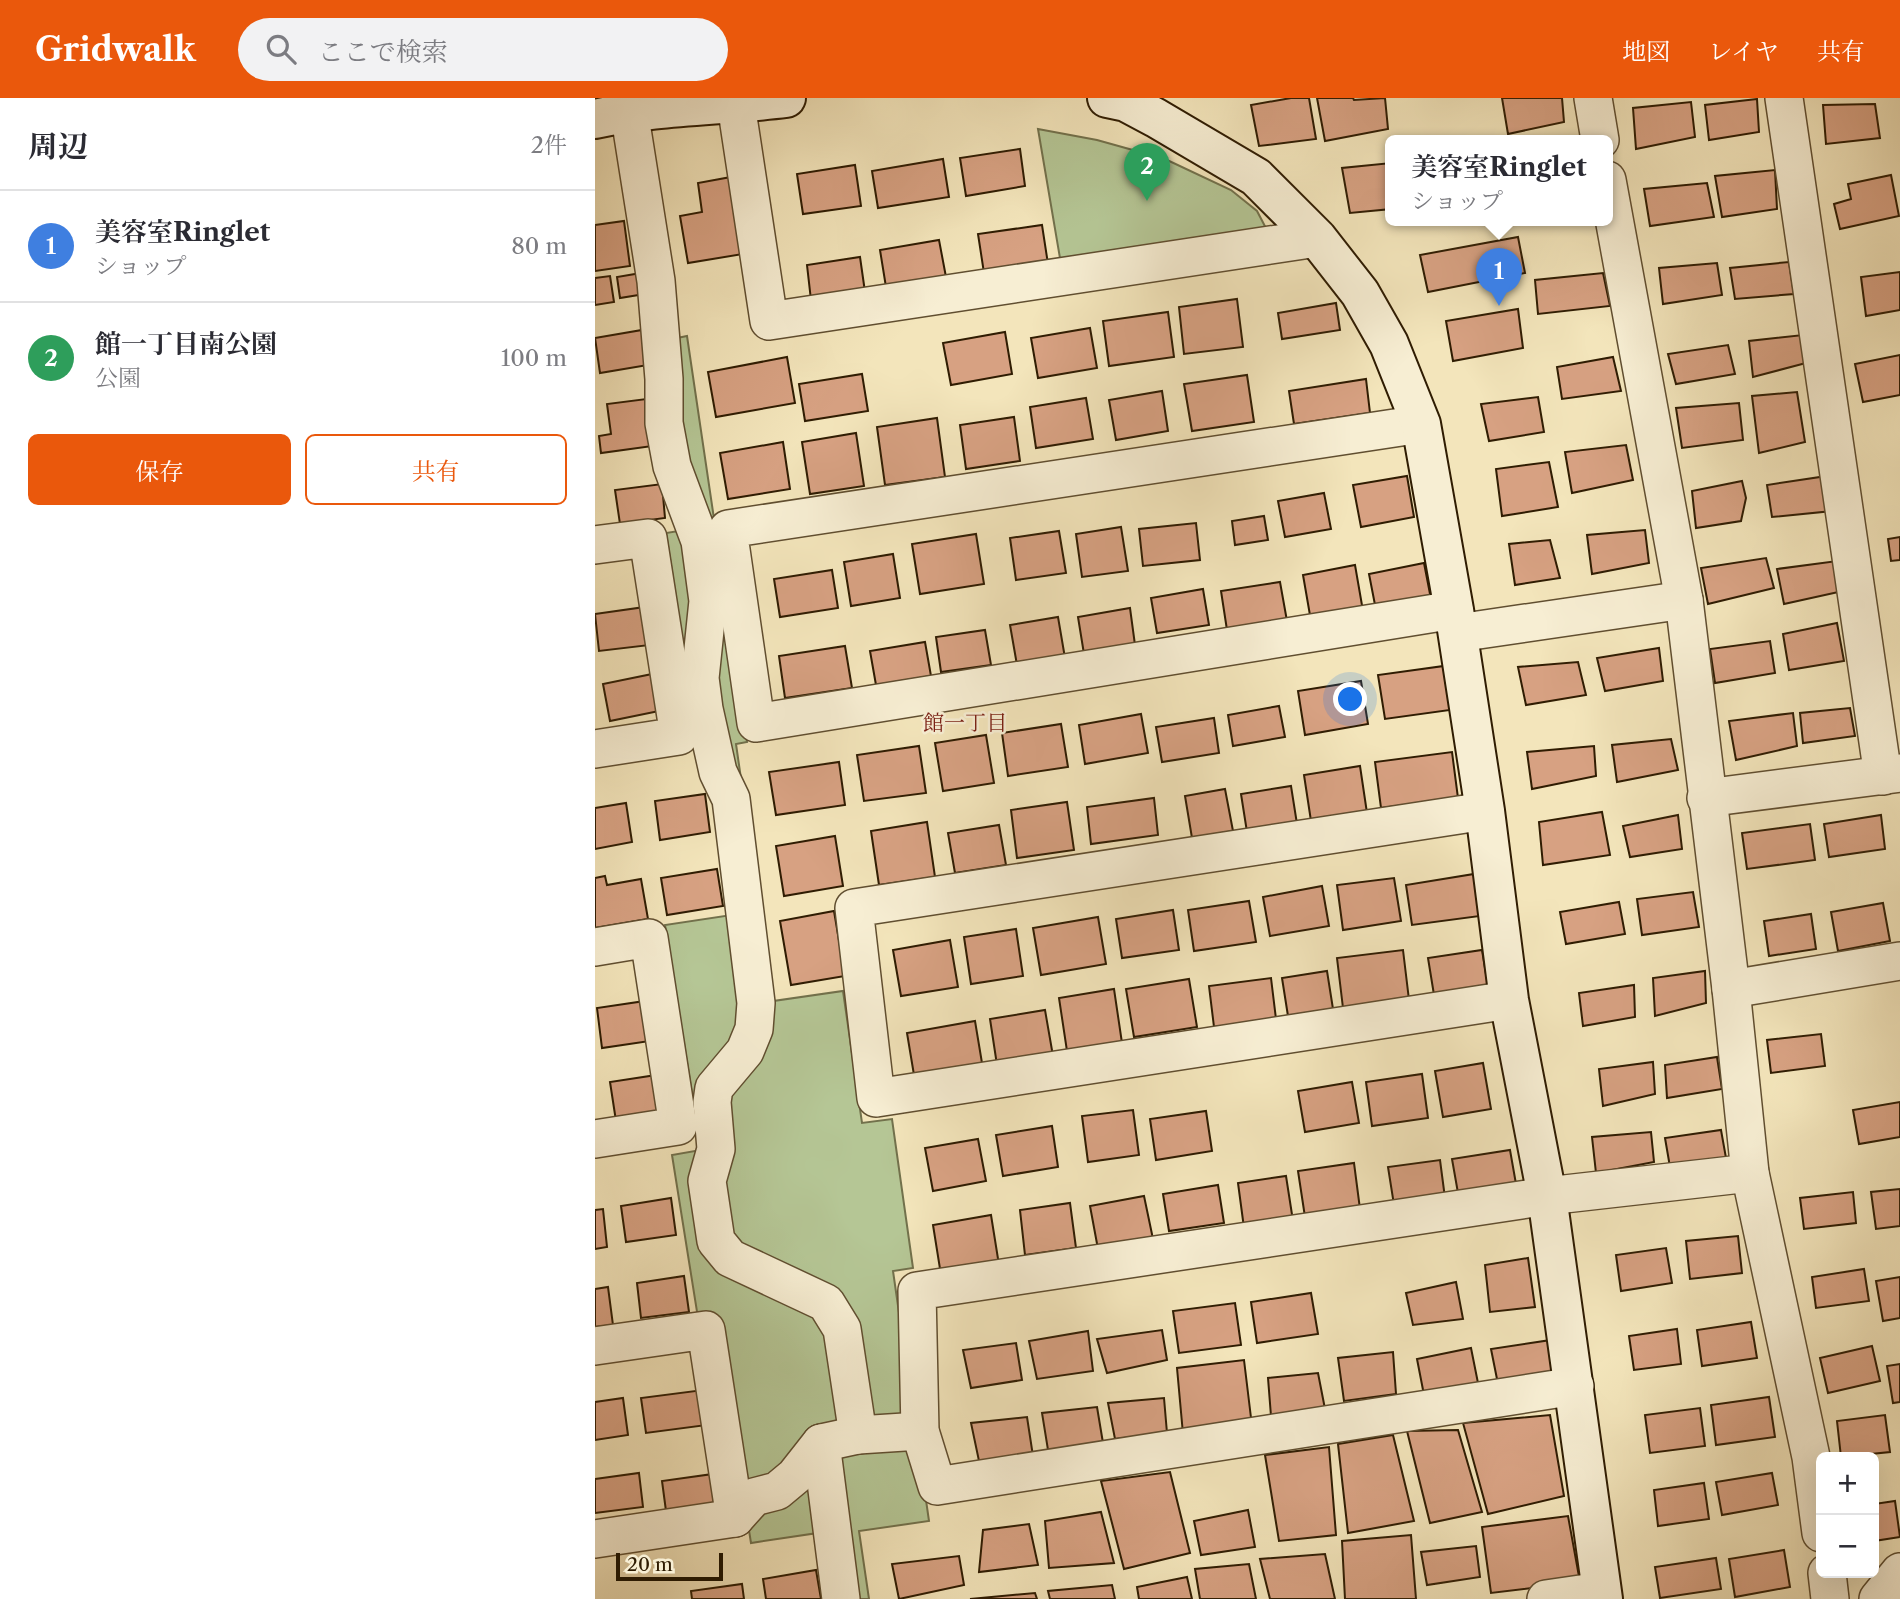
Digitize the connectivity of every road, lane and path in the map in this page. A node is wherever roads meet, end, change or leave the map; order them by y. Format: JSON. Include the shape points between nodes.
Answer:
{"nodes":[{"id":1,"x":786,"y":98,"type":"edge"},
{"id":2,"x":1593,"y":98,"type":"edge"},
{"id":3,"x":1784,"y":98,"type":"edge"},
{"id":4,"x":1125,"y":99,"type":"edge"},
{"id":5,"x":736,"y":104,"type":"junction"},
{"id":6,"x":617,"y":109,"type":"edge"},
{"id":7,"x":1599,"y":135,"type":"edge"},
{"id":8,"x":1613,"y":208,"type":"edge"},
{"id":9,"x":1317,"y":237,"type":"junction"},
{"id":10,"x":1421,"y":424,"type":"junction"},
{"id":11,"x":595,"y":545,"type":"edge"},
{"id":12,"x":1684,"y":600,"type":"junction"},
{"id":13,"x":1456,"y":622,"type":"junction"},
{"id":14,"x":595,"y":748,"type":"edge"},
{"id":15,"x":1892,"y":774,"type":"edge"},
{"id":16,"x":1706,"y":798,"type":"junction"},
{"id":17,"x":1485,"y":811,"type":"junction"},
{"id":18,"x":595,"y":947,"type":"edge"},
{"id":19,"x":1900,"y":961,"type":"edge"},
{"id":20,"x":1731,"y":989,"type":"junction"},
{"id":21,"x":1509,"y":1000,"type":"junction"},
{"id":22,"x":595,"y":1139,"type":"edge"},
{"id":23,"x":1750,"y":1173,"type":"junction"},
{"id":24,"x":1547,"y":1196,"type":"junction"},
{"id":25,"x":595,"y":1346,"type":"edge"},
{"id":26,"x":1574,"y":1386,"type":"junction"},
{"id":27,"x":920,"y":1432,"type":"junction"},
{"id":28,"x":858,"y":1435,"type":"junction"},
{"id":29,"x":821,"y":1443,"type":"junction"},
{"id":30,"x":1819,"y":1515,"type":"edge"},
{"id":31,"x":735,"y":1518,"type":"junction"},
{"id":32,"x":595,"y":1539,"type":"edge"},
{"id":33,"x":1900,"y":1573,"type":"edge"},
{"id":34,"x":1828,"y":1578,"type":"edge"},
{"id":35,"x":1602,"y":1595,"type":"edge"},
{"id":36,"x":841,"y":1599,"type":"edge"},
{"id":37,"x":1546,"y":1599,"type":"edge"},
{"id":38,"x":1830,"y":1599,"type":"edge"},
{"id":39,"x":1878,"y":1599,"type":"edge"}],
"edges":[{"from":1,"to":5,"type":"street"},
{"from":2,"to":7,"type":"street"},
{"from":3,"to":15,"type":"street"},
{"from":4,"to":9,"type":"street","via":[[1256,177]]},
{"from":5,"to":6,"type":"street"},
{"from":5,"to":9,"type":"street","via":[[769,321]]},
{"from":6,"to":28,"type":"street","via":[[656,281],[664,423],[672,466],[702,553],[708,601],[700,678],[718,772],[731,799],[756,1003],[754,1029],[745,1051],[714,1088],[716,1149],[707,1181],[712,1219],[716,1241],[730,1258],[826,1303],[842,1329]]},
{"from":8,"to":12,"type":"street"},
{"from":9,"to":10,"type":"street","via":[[1360,293],[1389,344]]},
{"from":10,"to":13,"type":"street"},
{"from":10,"to":13,"type":"street","via":[[728,529],[756,723]]},
{"from":11,"to":14,"type":"street","via":[[648,538],[679,736]]},
{"from":12,"to":13,"type":"street"},
{"from":12,"to":16,"type":"street"},
{"from":13,"to":17,"type":"street"},
{"from":15,"to":16,"type":"street"},
{"from":16,"to":20,"type":"street"},
{"from":17,"to":21,"type":"street"},
{"from":17,"to":21,"type":"street","via":[[854,908],[876,1098]]},
{"from":18,"to":22,"type":"street","via":[[649,938],[678,1126]]},
{"from":19,"to":20,"type":"street"},
{"from":20,"to":23,"type":"street"},
{"from":21,"to":24,"type":"street"},
{"from":23,"to":24,"type":"street"},
{"from":23,"to":30,"type":"street","via":[[1811,1457]]},
{"from":24,"to":26,"type":"street"},
{"from":24,"to":27,"type":"street","via":[[917,1291]]},
{"from":25,"to":31,"type":"street","via":[[706,1330]]},
{"from":26,"to":27,"type":"street","via":[[937,1486]]},
{"from":26,"to":35,"type":"street"},
{"from":27,"to":28,"type":"street"},
{"from":28,"to":29,"type":"street"},
{"from":29,"to":31,"type":"street","via":[[795,1476],[777,1491],[754,1497]]},
{"from":29,"to":36,"type":"street"},
{"from":31,"to":32,"type":"street"},
{"from":33,"to":39,"type":"street"},
{"from":34,"to":38,"type":"street"},
{"from":35,"to":37,"type":"street"}]}
